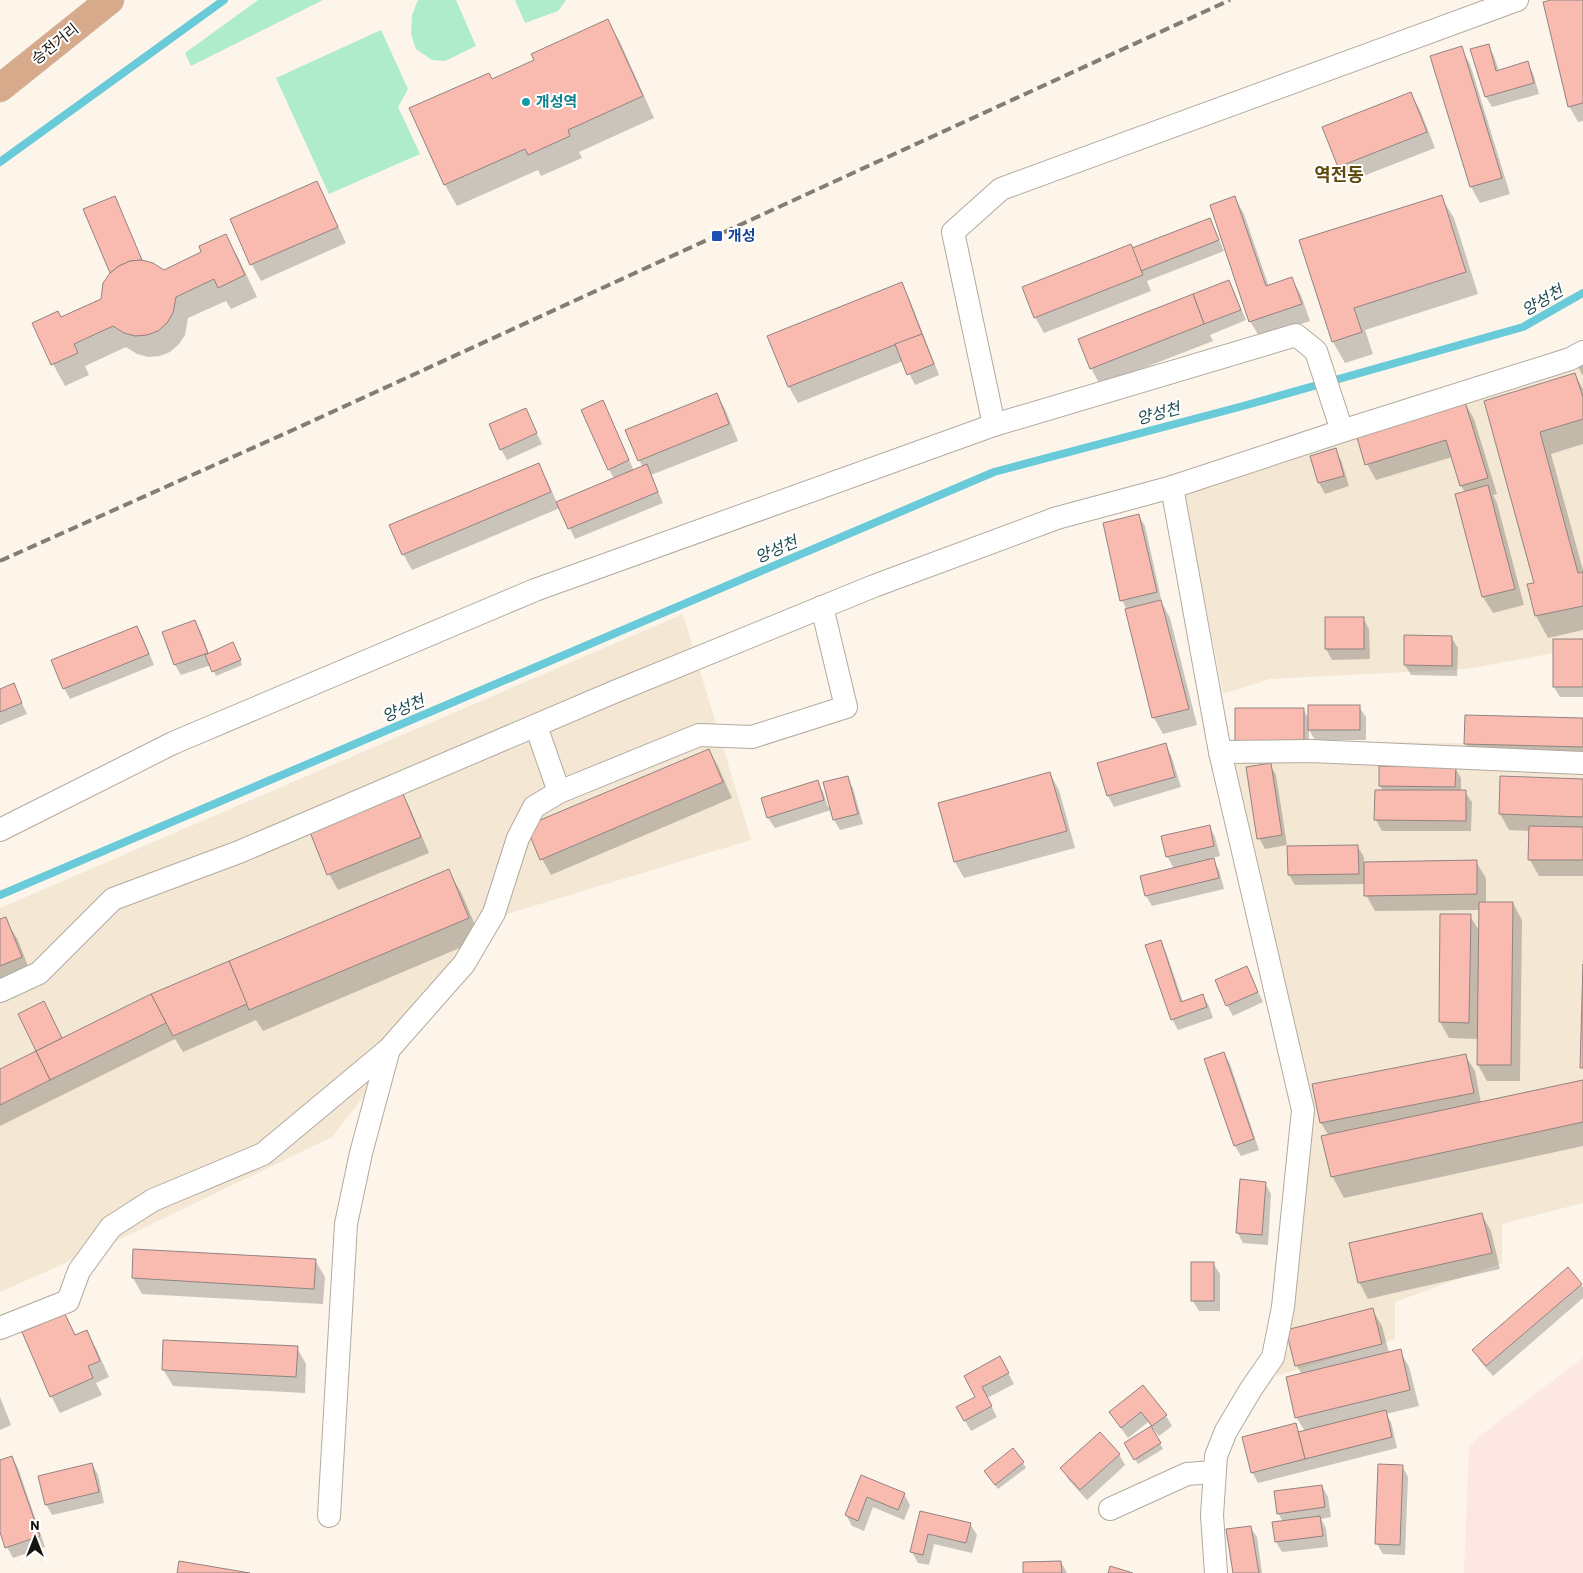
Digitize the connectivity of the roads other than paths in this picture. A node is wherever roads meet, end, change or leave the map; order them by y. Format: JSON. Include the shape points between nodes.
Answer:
{"nodes":[{"id":1,"x":110,"y":0,"type":"edge"},
{"id":2,"x":1517,"y":0,"type":"edge"},
{"id":3,"x":0,"y":88,"type":"edge"},
{"id":4,"x":1583,"y":352,"type":"edge"},
{"id":5,"x":994,"y":425,"type":"junction"},
{"id":6,"x":1342,"y":431,"type":"junction"},
{"id":7,"x":1172,"y":488,"type":"junction"},
{"id":8,"x":822,"y":607,"type":"junction"},
{"id":9,"x":536,"y":726,"type":"junction"},
{"id":10,"x":1220,"y":752,"type":"junction"},
{"id":11,"x":1583,"y":763,"type":"edge"},
{"id":12,"x":558,"y":792,"type":"junction"},
{"id":13,"x":0,"y":830,"type":"edge"},
{"id":14,"x":0,"y":991,"type":"edge"},
{"id":15,"x":389,"y":1049,"type":"junction"},
{"id":16,"x":0,"y":1328,"type":"edge"},
{"id":17,"x":1213,"y":1472,"type":"junction"},
{"id":18,"x":1110,"y":1509,"type":"dead end"},
{"id":19,"x":329,"y":1516,"type":"dead end"},
{"id":20,"x":1216,"y":1573,"type":"edge"}],
"edges":[{"from":1,"to":3,"type":"main road","name":"승전거리"},
{"from":2,"to":5,"type":"street","via":[[1001,189],[953,232]]},
{"from":4,"to":6,"type":"street","via":[[1570,359]]},
{"from":5,"to":6,"type":"street","via":[[1296,335],[1316,351]]},
{"from":5,"to":13,"type":"street","via":[[535,590],[173,743]]},
{"from":6,"to":7,"type":"street"},
{"from":7,"to":8,"type":"street","via":[[1057,518]]},
{"from":7,"to":10,"type":"street"},
{"from":8,"to":9,"type":"street"},
{"from":8,"to":12,"type":"street","via":[[846,707],[752,737],[699,735]]},
{"from":9,"to":12,"type":"street"},
{"from":9,"to":14,"type":"street","via":[[239,852],[113,899],[39,973]]},
{"from":10,"to":11,"type":"street","via":[[1311,751]]},
{"from":10,"to":17,"type":"street","via":[[1303,1110],[1283,1307],[1273,1357],[1226,1431]]},
{"from":12,"to":15,"type":"street","via":[[534,807],[518,838],[494,913],[464,964]]},
{"from":15,"to":16,"type":"street","via":[[263,1154],[153,1200],[111,1227],[79,1272],[68,1301]]},
{"from":15,"to":19,"type":"street","via":[[346,1224]]},
{"from":17,"to":18,"type":"street","via":[[1187,1474]]},
{"from":17,"to":20,"type":"street"}]}
